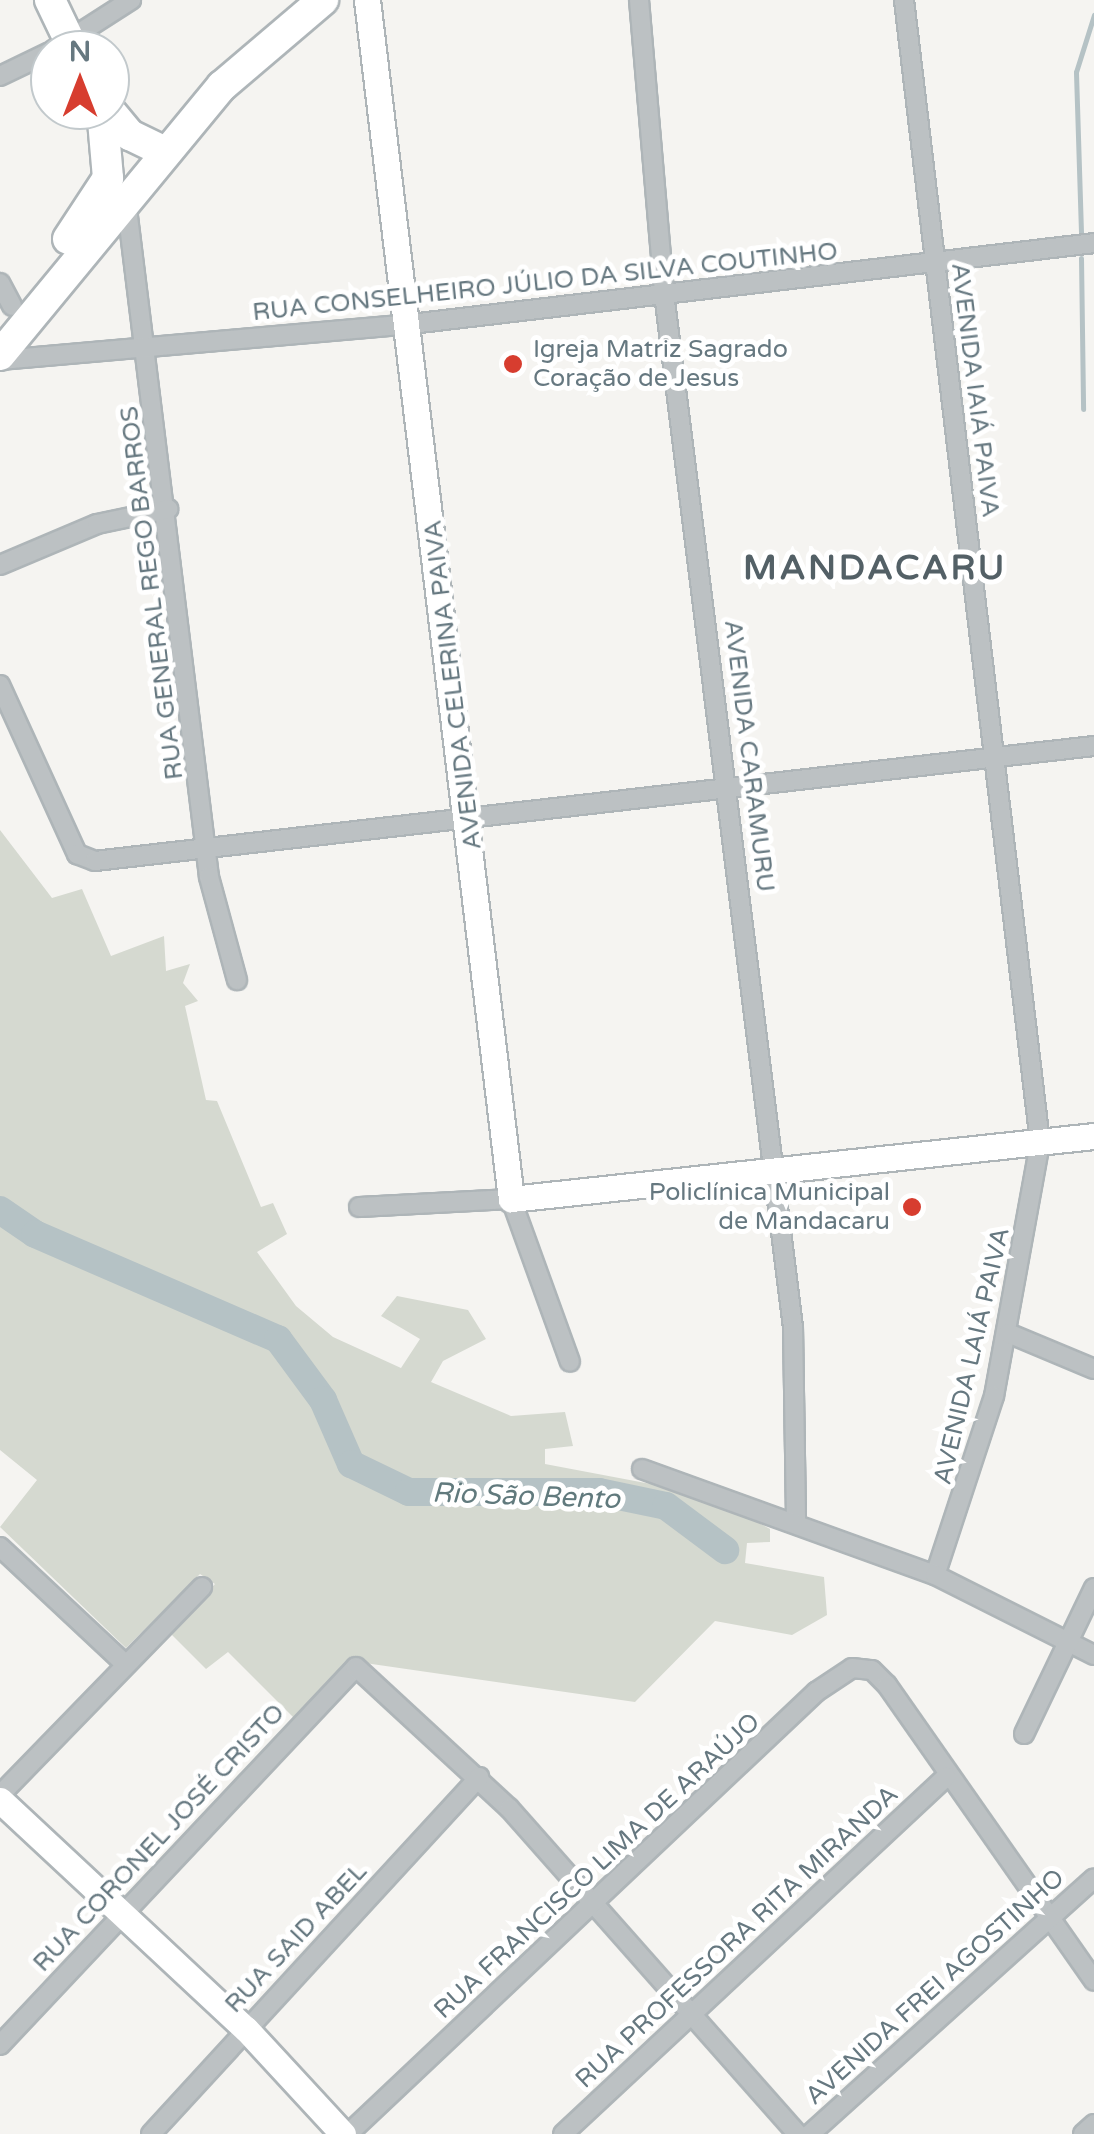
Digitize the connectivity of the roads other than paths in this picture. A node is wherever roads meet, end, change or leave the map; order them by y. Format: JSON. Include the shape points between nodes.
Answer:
{"nodes":[{"id":1,"x":50,"y":0,"type":"edge"},
{"id":2,"x":131,"y":0,"type":"edge"},
{"id":3,"x":323,"y":0,"type":"edge"},
{"id":4,"x":367,"y":0,"type":"edge"},
{"id":5,"x":639,"y":0,"type":"edge"},
{"id":6,"x":904,"y":0,"type":"edge"},
{"id":7,"x":58,"y":30,"type":"edge"},
{"id":8,"x":88,"y":30,"type":"edge"},
{"id":9,"x":30,"y":62,"type":"edge"},
{"id":10,"x":0,"y":76,"type":"edge"},
{"id":11,"x":130,"y":127,"type":"edge"},
{"id":12,"x":108,"y":130,"type":"edge"},
{"id":13,"x":165,"y":152,"type":"junction"},
{"id":14,"x":126,"y":198,"type":"junction"},
{"id":15,"x":1094,"y":243,"type":"edge"},
{"id":16,"x":934,"y":264,"type":"junction"},
{"id":17,"x":664,"y":293,"type":"junction"},
{"id":18,"x":4,"y":304,"type":"edge"},
{"id":19,"x":411,"y":324,"type":"junction"},
{"id":20,"x":150,"y":351,"type":"junction"},
{"id":21,"x":0,"y":358,"type":"edge"},
{"id":22,"x":168,"y":509,"type":"junction"},
{"id":23,"x":0,"y":565,"type":"edge"},
{"id":24,"x":0,"y":685,"type":"edge"},
{"id":25,"x":1094,"y":746,"type":"edge"},
{"id":26,"x":996,"y":759,"type":"junction"},
{"id":27,"x":728,"y":790,"type":"junction"},
{"id":28,"x":469,"y":824,"type":"junction"},
{"id":29,"x":207,"y":844,"type":"junction"},
{"id":30,"x":237,"y":980,"type":"dead end"},
{"id":31,"x":1094,"y":1136,"type":"edge"},
{"id":32,"x":1040,"y":1142,"type":"junction"},
{"id":33,"x":775,"y":1170,"type":"junction"},
{"id":34,"x":511,"y":1200,"type":"junction"},
{"id":35,"x":359,"y":1207,"type":"dead end"},
{"id":36,"x":1008,"y":1333,"type":"junction"},
{"id":37,"x":570,"y":1362,"type":"dead end"},
{"id":38,"x":1094,"y":1370,"type":"edge"},
{"id":39,"x":642,"y":1469,"type":"dead end"},
{"id":40,"x":796,"y":1519,"type":"junction"},
{"id":41,"x":0,"y":1547,"type":"edge"},
{"id":42,"x":935,"y":1576,"type":"junction"},
{"id":43,"x":202,"y":1587,"type":"dead end"},
{"id":44,"x":1094,"y":1588,"type":"edge"},
{"id":45,"x":1072,"y":1640,"type":"junction"},
{"id":46,"x":1094,"y":1655,"type":"edge"},
{"id":47,"x":124,"y":1662,"type":"junction"},
{"id":48,"x":1024,"y":1734,"type":"dead end"},
{"id":49,"x":946,"y":1776,"type":"junction"},
{"id":50,"x":479,"y":1777,"type":"junction"},
{"id":51,"x":0,"y":1798,"type":"edge"},
{"id":52,"x":1094,"y":1878,"type":"edge"},
{"id":53,"x":594,"y":1904,"type":"junction"},
{"id":54,"x":120,"y":1910,"type":"junction"},
{"id":55,"x":1048,"y":1916,"type":"junction"},
{"id":56,"x":1094,"y":1981,"type":"edge"},
{"id":57,"x":689,"y":2016,"type":"junction"},
{"id":58,"x":246,"y":2029,"type":"junction"},
{"id":59,"x":0,"y":2046,"type":"edge"},
{"id":60,"x":1094,"y":2124,"type":"edge"},
{"id":61,"x":150,"y":2134,"type":"edge"},
{"id":62,"x":346,"y":2134,"type":"edge"},
{"id":63,"x":562,"y":2134,"type":"edge"},
{"id":64,"x":796,"y":2134,"type":"edge"},
{"id":65,"x":810,"y":2134,"type":"edge"},
{"id":66,"x":1083,"y":2134,"type":"edge"}],
"edges":[{"from":1,"to":7,"type":"main road"},
{"from":2,"to":8,"type":"street"},
{"from":3,"to":13,"type":"main road","via":[[222,86]]},
{"from":4,"to":19,"type":"street","name":"AVENIDA CELERINA PAIVA"},
{"from":5,"to":17,"type":"street","name":"AVENIDA CARAMURU"},
{"from":6,"to":16,"type":"street","name":"AVENIDA IAIÁ PAIVA"},
{"from":9,"to":10,"type":"street"},
{"from":11,"to":13,"type":"main road"},
{"from":12,"to":18,"type":"main road","via":[[110,158],[99,196]]},
{"from":13,"to":14,"type":"main road"},
{"from":14,"to":20,"type":"street","name":"RUA GENERAL REGO BARROS"},
{"from":14,"to":21,"type":"main road"},
{"from":15,"to":16,"type":"street","name":"RUA CONSELHEIRO JÚLIO DA SILVA COUTINHO"},
{"from":16,"to":17,"type":"street","name":"RUA CONSELHEIRO JÚLIO DA SILVA COUTINHO"},
{"from":16,"to":26,"type":"street","name":"AVENIDA IAIÁ PAIVA"},
{"from":17,"to":19,"type":"street","name":"RUA CONSELHEIRO JÚLIO DA SILVA COUTINHO"},
{"from":17,"to":27,"type":"street","name":"AVENIDA CARAMURU"},
{"from":19,"to":20,"type":"street","name":"RUA CONSELHEIRO JÚLIO DA SILVA COUTINHO"},
{"from":19,"to":28,"type":"street","name":"AVENIDA CELERINA PAIVA"},
{"from":20,"to":21,"type":"street","name":"RUA CONSELHEIRO JÚLIO DA SILVA COUTINHO"},
{"from":20,"to":22,"type":"street","name":"RUA GENERAL REGO BARROS"},
{"from":22,"to":23,"type":"street","via":[[109,520]]},
{"from":22,"to":29,"type":"street","name":"RUA GENERAL REGO BARROS"},
{"from":24,"to":29,"type":"street","via":[[76,854],[113,858]]},
{"from":25,"to":26,"type":"street"},
{"from":26,"to":27,"type":"street"},
{"from":26,"to":32,"type":"street","name":"AVENIDA IAIÁ PAIVA"},
{"from":27,"to":28,"type":"street"},
{"from":27,"to":33,"type":"street","name":"AVENIDA CARAMURU"},
{"from":28,"to":29,"type":"street"},
{"from":28,"to":34,"type":"street","name":"AVENIDA CELERINA PAIVA"},
{"from":29,"to":30,"type":"street","name":"RUA GENERAL REGO BARROS","via":[[214,910]]},
{"from":31,"to":32,"type":"street"},
{"from":32,"to":33,"type":"street"},
{"from":32,"to":36,"type":"street","name":"AVENIDA LAIÁ PAIVA"},
{"from":33,"to":34,"type":"street"},
{"from":33,"to":40,"type":"street","name":"AVENIDA CARAMURU","via":[[799,1412]]},
{"from":34,"to":35,"type":"street"},
{"from":34,"to":37,"type":"street","name":"AVENIDA CELERINA PAIVA"},
{"from":36,"to":38,"type":"street"},
{"from":36,"to":42,"type":"street","name":"AVENIDA LAIÁ PAIVA","via":[[966,1497]]},
{"from":39,"to":40,"type":"street"},
{"from":40,"to":42,"type":"street"},
{"from":41,"to":47,"type":"street"},
{"from":42,"to":45,"type":"street"},
{"from":43,"to":47,"type":"street"},
{"from":44,"to":45,"type":"street"},
{"from":45,"to":46,"type":"street"},
{"from":45,"to":48,"type":"street"},
{"from":47,"to":51,"type":"street"},
{"from":49,"to":53,"type":"street","name":"RUA FRANCISCO LIMA DE ARAÚJO","via":[[887,1685],[864,1666],[840,1674]]},
{"from":49,"to":55,"type":"street"},
{"from":49,"to":57,"type":"street","name":"RUA PROFESSORA RITA MIRANDA"},
{"from":50,"to":53,"type":"street"},
{"from":50,"to":54,"type":"street","name":"RUA CORONEL JOSÉ CRISTO","via":[[356,1666]]},
{"from":50,"to":58,"type":"street","name":"RUA SAID ABEL"},
{"from":51,"to":54,"type":"street"},
{"from":52,"to":55,"type":"street","name":"AVENIDA FREI AGOSTINHO"},
{"from":53,"to":57,"type":"street"},
{"from":53,"to":62,"type":"street","name":"RUA FRANCISCO LIMA DE ARAÚJO"},
{"from":54,"to":58,"type":"street"},
{"from":54,"to":59,"type":"street","name":"RUA CORONEL JOSÉ CRISTO"},
{"from":55,"to":56,"type":"street"},
{"from":55,"to":65,"type":"street","name":"AVENIDA FREI AGOSTINHO"},
{"from":57,"to":63,"type":"street","name":"RUA PROFESSORA RITA MIRANDA"},
{"from":57,"to":64,"type":"street"},
{"from":58,"to":61,"type":"street","name":"RUA SAID ABEL"},
{"from":58,"to":62,"type":"street"},
{"from":60,"to":66,"type":"street"}]}
